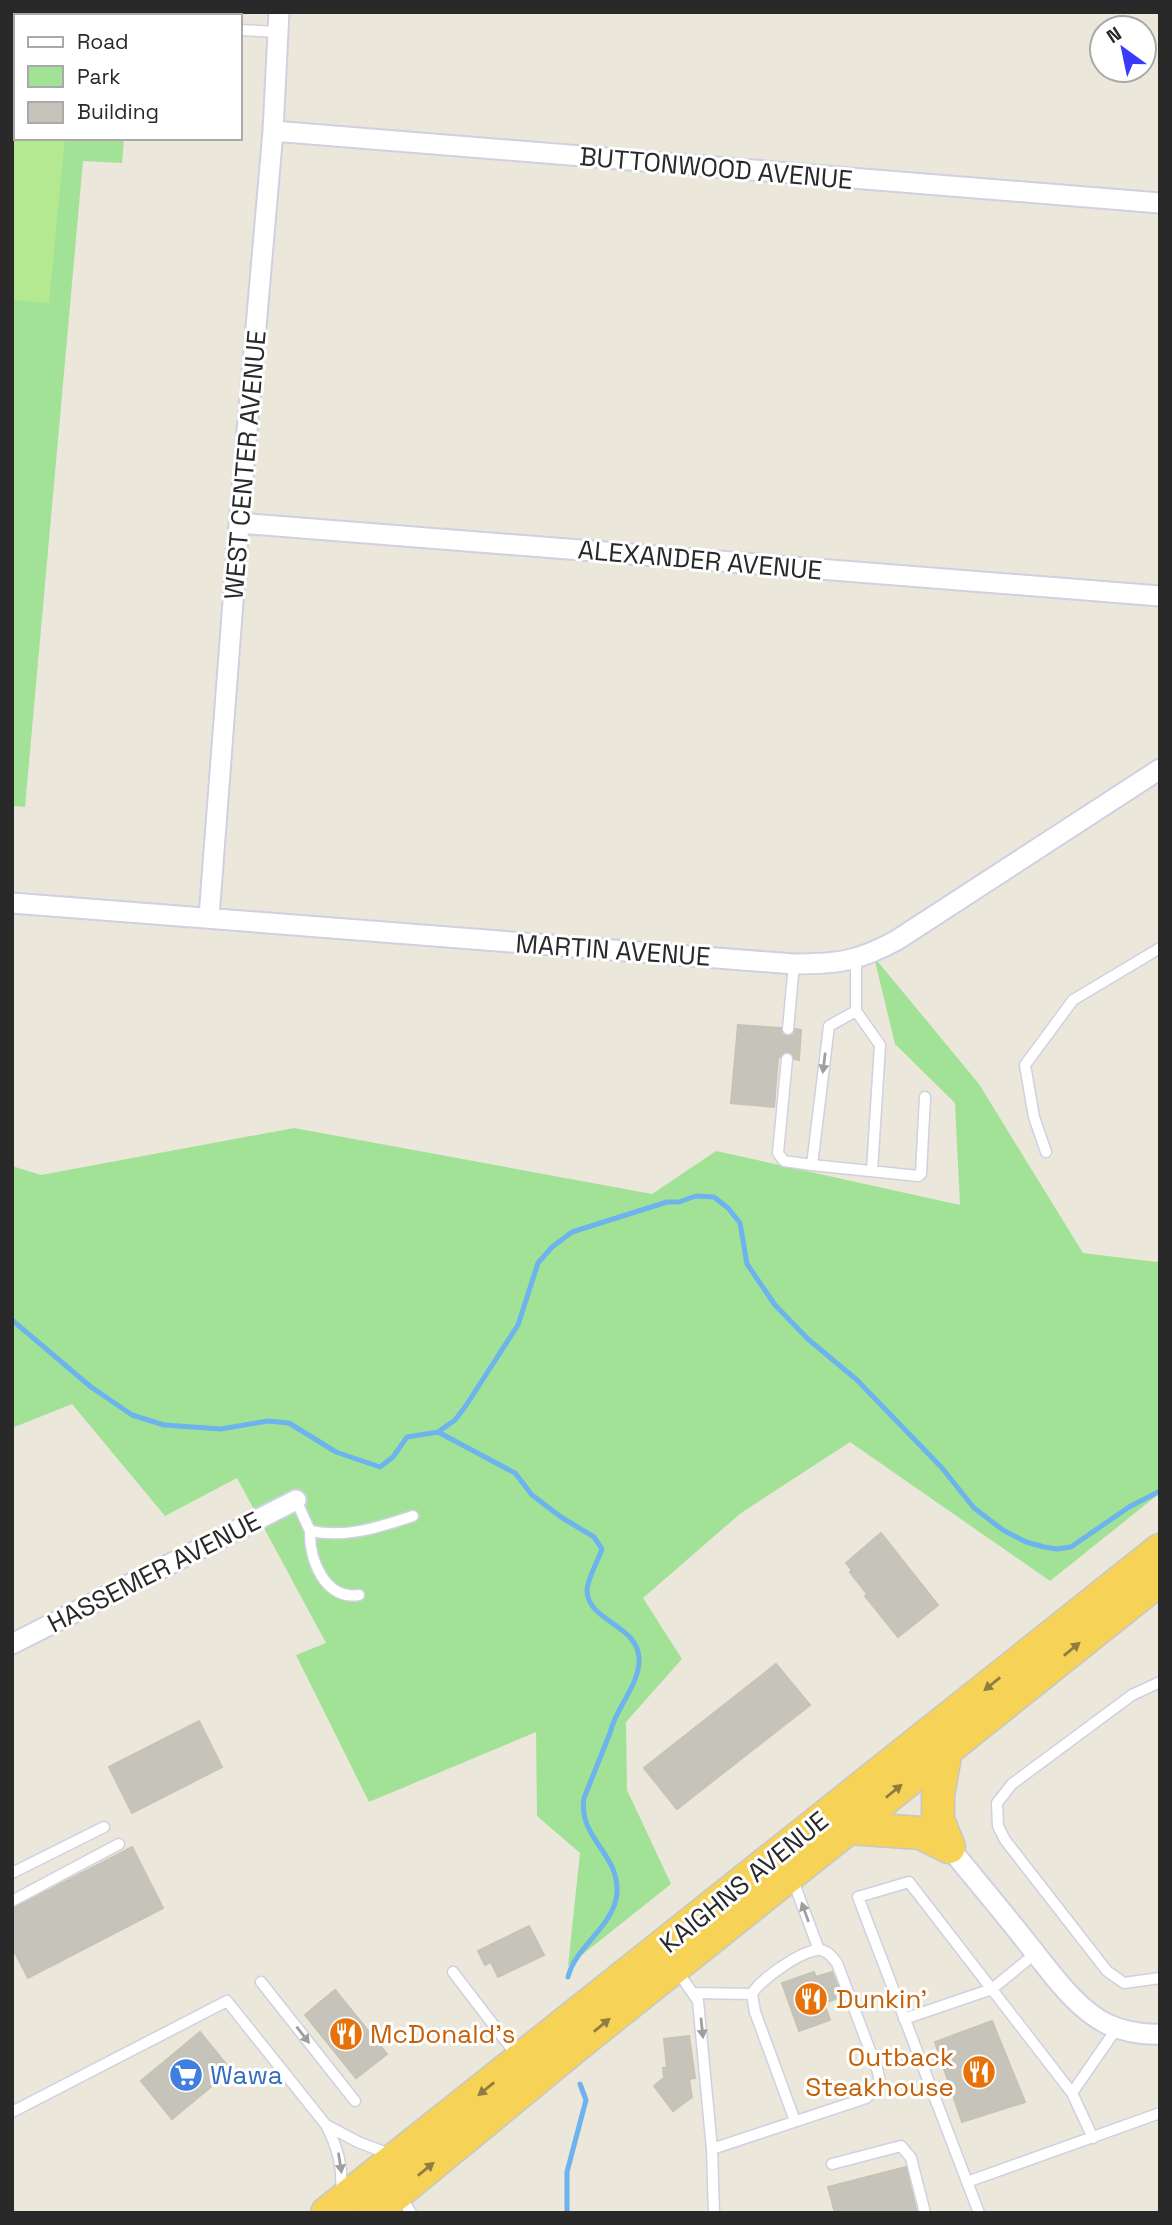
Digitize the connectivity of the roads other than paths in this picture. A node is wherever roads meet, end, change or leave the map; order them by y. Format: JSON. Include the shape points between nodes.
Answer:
{"nodes":[{"id":1,"x":279,"y":12,"type":"edge"},
{"id":2,"x":242,"y":30,"type":"edge"},
{"id":3,"x":278,"y":32,"type":"junction"},
{"id":4,"x":273,"y":131,"type":"junction"},
{"id":5,"x":1160,"y":203,"type":"edge"},
{"id":6,"x":239,"y":523,"type":"junction"},
{"id":7,"x":1160,"y":596,"type":"edge"},
{"id":8,"x":1160,"y":769,"type":"edge"},
{"id":9,"x":12,"y":902,"type":"edge"},
{"id":10,"x":209,"y":917,"type":"junction"},
{"id":11,"x":1160,"y":948,"type":"edge"},
{"id":12,"x":856,"y":959,"type":"junction"},
{"id":13,"x":794,"y":964,"type":"junction"},
{"id":14,"x":856,"y":1011,"type":"junction"},
{"id":15,"x":788,"y":1028,"type":"dead end"},
{"id":16,"x":787,"y":1059,"type":"dead end"},
{"id":17,"x":925,"y":1097,"type":"dead end"},
{"id":18,"x":1046,"y":1152,"type":"dead end"},
{"id":19,"x":813,"y":1165,"type":"junction"},
{"id":20,"x":872,"y":1171,"type":"junction"},
{"id":21,"x":296,"y":1500,"type":"joint"},
{"id":22,"x":412,"y":1516,"type":"dead end"},
{"id":23,"x":310,"y":1531,"type":"junction"},
{"id":24,"x":1160,"y":1550,"type":"edge"},
{"id":25,"x":1160,"y":1579,"type":"edge"},
{"id":26,"x":359,"y":1595,"type":"dead end"},
{"id":27,"x":12,"y":1644,"type":"edge"},
{"id":28,"x":1160,"y":1682,"type":"edge"},
{"id":29,"x":946,"y":1750,"type":"junction"},
{"id":30,"x":104,"y":1827,"type":"dead end"},
{"id":31,"x":848,"y":1828,"type":"junction"},
{"id":32,"x":119,"y":1844,"type":"dead end"},
{"id":33,"x":949,"y":1847,"type":"junction"},
{"id":34,"x":12,"y":1873,"type":"edge"},
{"id":35,"x":790,"y":1874,"type":"junction"},
{"id":36,"x":12,"y":1901,"type":"edge"},
{"id":37,"x":819,"y":1950,"type":"junction"},
{"id":38,"x":1036,"y":1953,"type":"junction"},
{"id":39,"x":675,"y":1967,"type":"junction"},
{"id":40,"x":453,"y":1972,"type":"dead end"},
{"id":41,"x":1160,"y":1978,"type":"edge"},
{"id":42,"x":261,"y":1982,"type":"dead end"},
{"id":43,"x":992,"y":1989,"type":"junction"},
{"id":44,"x":693,"y":1993,"type":"junction"},
{"id":45,"x":752,"y":1994,"type":"junction"},
{"id":46,"x":904,"y":2019,"type":"junction"},
{"id":47,"x":1117,"y":2028,"type":"junction"},
{"id":48,"x":1160,"y":2034,"type":"edge"},
{"id":49,"x":521,"y":2061,"type":"junction"},
{"id":50,"x":1072,"y":2093,"type":"junction"},
{"id":51,"x":355,"y":2101,"type":"dead end"},
{"id":52,"x":12,"y":2112,"type":"edge"},
{"id":53,"x":1160,"y":2113,"type":"edge"},
{"id":54,"x":795,"y":2121,"type":"junction"},
{"id":55,"x":326,"y":2125,"type":"junction"},
{"id":56,"x":1093,"y":2138,"type":"junction"},
{"id":57,"x":712,"y":2149,"type":"junction"},
{"id":58,"x":399,"y":2158,"type":"junction"},
{"id":59,"x":832,"y":2164,"type":"dead end"},
{"id":60,"x":967,"y":2182,"type":"junction"},
{"id":61,"x":404,"y":2203,"type":"edge"},
{"id":62,"x":334,"y":2208,"type":"edge"},
{"id":63,"x":373,"y":2213,"type":"edge"},
{"id":64,"x":713,"y":2213,"type":"edge"},
{"id":65,"x":925,"y":2213,"type":"edge"},
{"id":66,"x":979,"y":2213,"type":"edge"}],
"edges":[{"from":1,"to":3,"type":"street","name":"WEST CENTER AVENUE"},
{"from":2,"to":3,"type":"lane"},
{"from":3,"to":4,"type":"street","name":"WEST CENTER AVENUE"},
{"from":4,"to":5,"type":"street","name":"BUTTONWOOD AVENUE"},
{"from":4,"to":6,"type":"street","name":"WEST CENTER AVENUE"},
{"from":6,"to":7,"type":"street","name":"ALEXANDER AVENUE"},
{"from":6,"to":10,"type":"street","name":"WEST CENTER AVENUE"},
{"from":8,"to":12,"type":"street","name":"MARTIN AVENUE","via":[[897,940]]},
{"from":9,"to":10,"type":"street","name":"MARTIN AVENUE"},
{"from":10,"to":13,"type":"street","name":"MARTIN AVENUE"},
{"from":11,"to":18,"type":"lane","via":[[1073,1000],[1025,1065]]},
{"from":12,"to":13,"type":"street","name":"MARTIN AVENUE"},
{"from":12,"to":14,"type":"lane"},
{"from":13,"to":15,"type":"lane"},
{"from":14,"to":19,"type":"lane","one_way":true,"via":[[829,1026]]},
{"from":14,"to":20,"type":"lane","via":[[880,1045]]},
{"from":16,"to":19,"type":"lane","via":[[778,1153],[784,1161]]},
{"from":17,"to":20,"type":"lane","via":[[921,1174]]},
{"from":19,"to":20,"type":"lane"},
{"from":21,"to":23,"type":"lane"},
{"from":21,"to":27,"type":"street","name":"HASSEMER AVENUE"},
{"from":22,"to":23,"type":"lane","via":[[349,1534]]},
{"from":23,"to":26,"type":"lane","via":[[318,1572],[344,1597]]},
{"from":24,"to":49,"type":"highway","name":"KAIGHNS AVENUE","one_way":true},
{"from":29,"to":25,"type":"highway","name":"KAIGHNS AVENUE","one_way":true},
{"from":28,"to":41,"type":"lane","via":[[1132,1695],[1012,1784],[997,1803],[998,1826],[1005,1840],[1107,1971],[1124,1983]]},
{"from":31,"to":29,"type":"highway","name":"KAIGHNS AVENUE","one_way":true},
{"from":29,"to":33,"type":"highway","via":[[938,1820]]},
{"from":30,"to":34,"type":"lane"},
{"from":31,"to":33,"type":"highway","via":[[920,1833]]},
{"from":31,"to":35,"type":"highway","name":"KAIGHNS AVENUE"},
{"from":32,"to":36,"type":"lane"},
{"from":33,"to":38,"type":"street"},
{"from":37,"to":35,"type":"lane","one_way":true},
{"from":35,"to":39,"type":"highway","name":"KAIGHNS AVENUE"},
{"from":37,"to":45,"type":"lane","via":[[807,1951]]},
{"from":37,"to":54,"type":"lane","via":[[826,1951],[837,1964],[880,2084],[866,2098]]},
{"from":38,"to":43,"type":"lane"},
{"from":38,"to":47,"type":"street","via":[[1084,2007]]},
{"from":39,"to":44,"type":"lane"},
{"from":61,"to":39,"type":"highway","name":"KAIGHNS AVENUE","one_way":true},
{"from":40,"to":49,"type":"lane"},
{"from":42,"to":51,"type":"lane","one_way":true},
{"from":43,"to":46,"type":"lane"},
{"from":43,"to":46,"type":"lane","via":[[909,1882],[858,1897]]},
{"from":43,"to":50,"type":"lane"},
{"from":44,"to":45,"type":"lane"},
{"from":44,"to":57,"type":"lane","one_way":true,"via":[[701,2020]]},
{"from":45,"to":54,"type":"lane"},
{"from":46,"to":60,"type":"lane"},
{"from":47,"to":48,"type":"street"},
{"from":47,"to":50,"type":"lane"},
{"from":49,"to":58,"type":"highway","name":"KAIGHNS AVENUE","one_way":true},
{"from":50,"to":56,"type":"lane"},
{"from":52,"to":55,"type":"lane","via":[[226,2001]]},
{"from":53,"to":56,"type":"lane"},
{"from":54,"to":57,"type":"lane"},
{"from":55,"to":58,"type":"lane"},
{"from":55,"to":62,"type":"lane","one_way":true,"via":[[342,2166]]},
{"from":56,"to":60,"type":"lane"},
{"from":57,"to":64,"type":"lane"},
{"from":58,"to":62,"type":"highway","name":"KAIGHNS AVENUE"},
{"from":59,"to":65,"type":"lane","via":[[901,2146],[911,2158]]},
{"from":60,"to":66,"type":"lane"},
{"from":61,"to":63,"type":"highway","name":"KAIGHNS AVENUE"}]}
